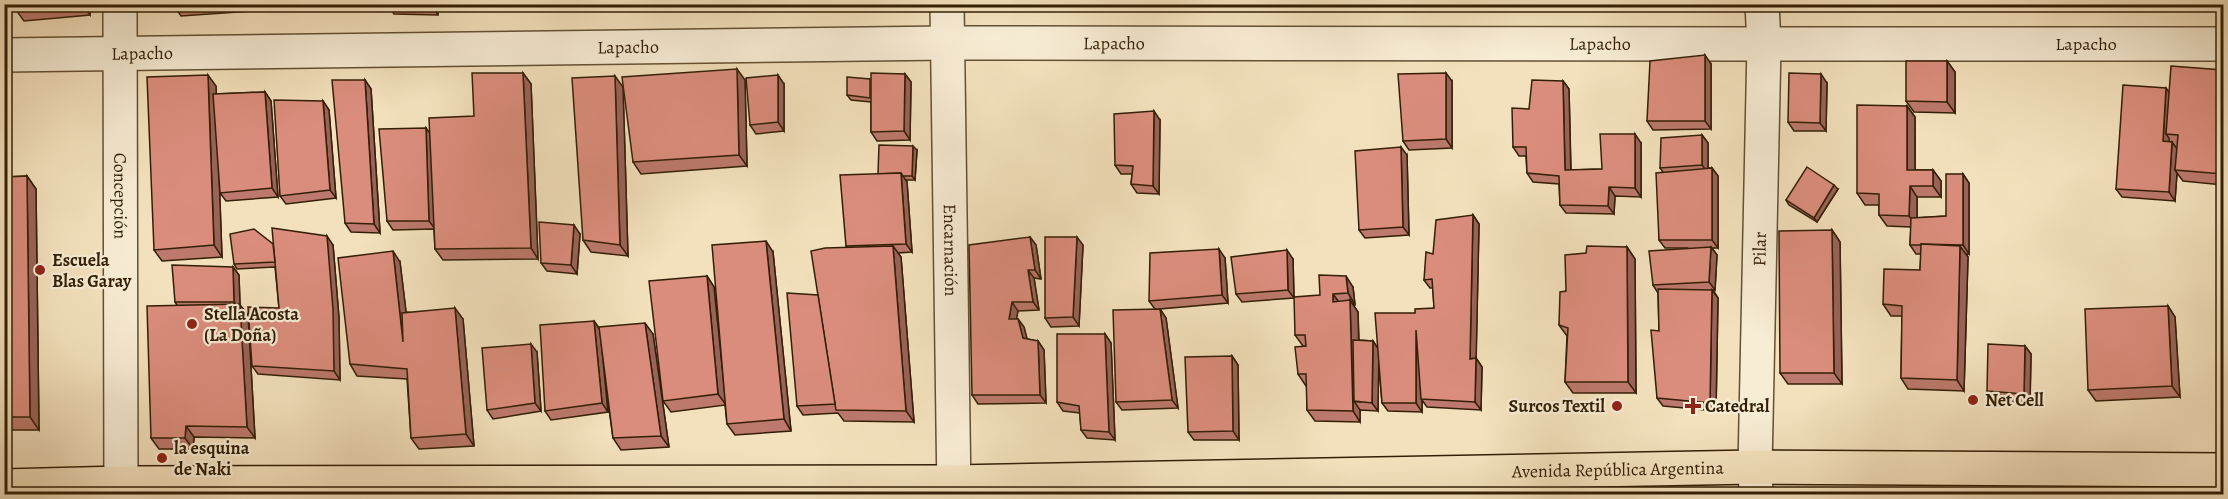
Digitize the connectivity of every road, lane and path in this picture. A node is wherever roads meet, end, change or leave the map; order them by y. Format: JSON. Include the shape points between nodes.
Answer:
{"nodes":[{"id":1,"x":120,"y":4,"type":"edge"},
{"id":2,"x":946,"y":4,"type":"edge"},
{"id":3,"x":1762,"y":4,"type":"edge"},
{"id":4,"x":948,"y":44,"type":"junction"},
{"id":5,"x":1764,"y":44,"type":"junction"},
{"id":6,"x":2223,"y":45,"type":"edge"},
{"id":7,"x":120,"y":54,"type":"junction"},
{"id":8,"x":4,"y":55,"type":"edge"},
{"id":9,"x":2223,"y":470,"type":"edge"},
{"id":10,"x":1755,"y":481,"type":"edge"},
{"id":11,"x":4,"y":486,"type":"edge"},
{"id":12,"x":953,"y":488,"type":"edge"},
{"id":13,"x":121,"y":489,"type":"edge"}],
"edges":[{"from":1,"to":7,"type":"street","name":"Concepción"},
{"from":2,"to":4,"type":"street","name":"Encarnación"},
{"from":3,"to":5,"type":"street","name":"Pilar"},
{"from":4,"to":5,"type":"street","name":"Lapacho"},
{"from":4,"to":7,"type":"street","name":"Lapacho"},
{"from":4,"to":12,"type":"street","name":"Encarnación"},
{"from":5,"to":6,"type":"street","name":"Lapacho"},
{"from":5,"to":10,"type":"street","name":"Pilar"},
{"from":7,"to":8,"type":"street","name":"Lapacho"},
{"from":7,"to":13,"type":"street","name":"Concepción"},
{"from":9,"to":10,"type":"highway","name":"Avenida República Argentina"},
{"from":10,"to":12,"type":"highway","name":"Avenida República Argentina"},
{"from":11,"to":13,"type":"highway","name":"Avenida República Argentina"},
{"from":12,"to":13,"type":"highway","name":"Avenida República Argentina"}]}
